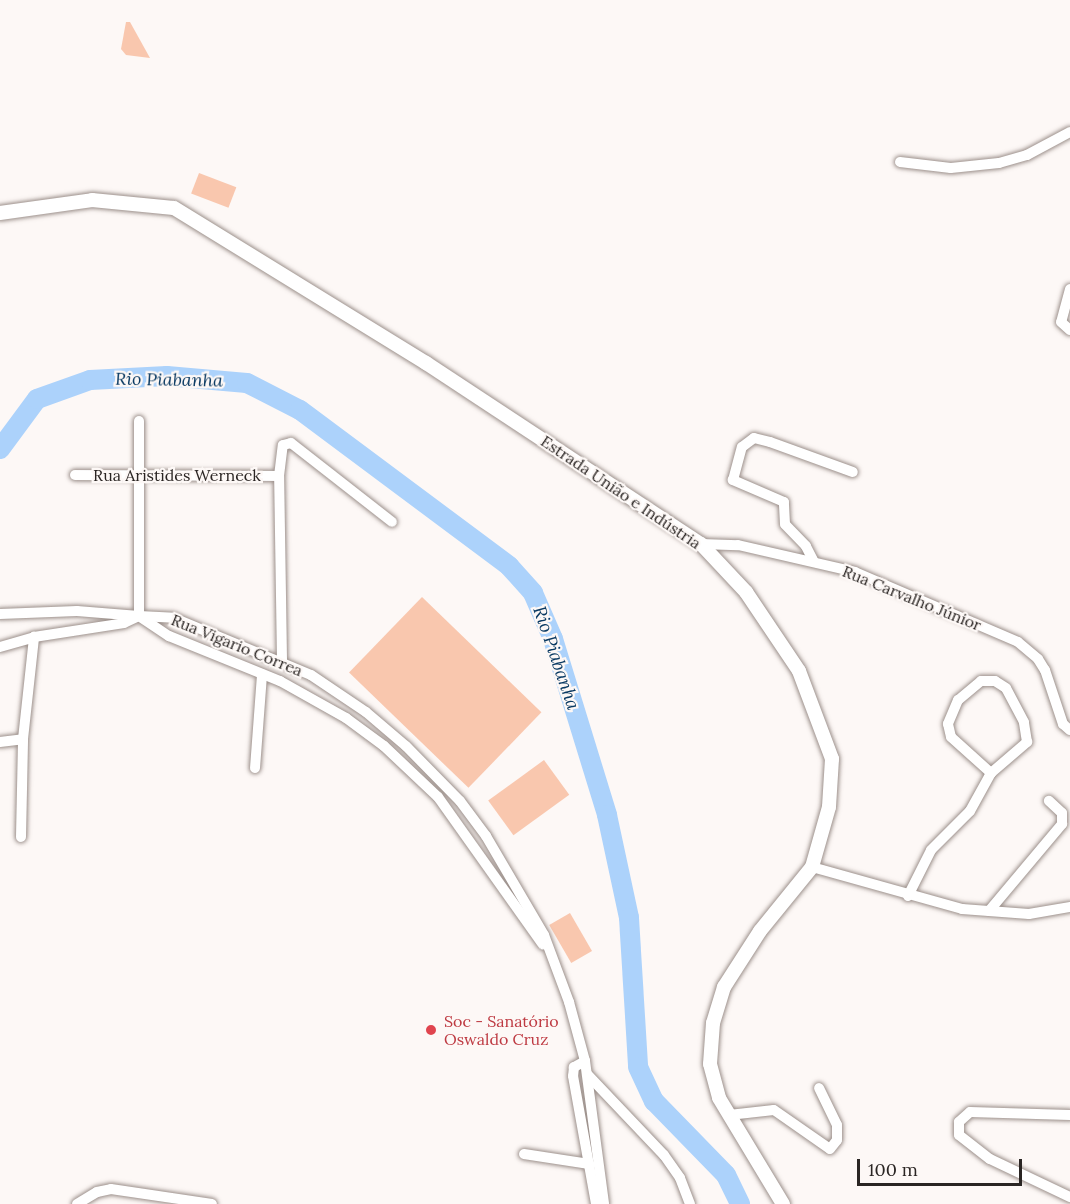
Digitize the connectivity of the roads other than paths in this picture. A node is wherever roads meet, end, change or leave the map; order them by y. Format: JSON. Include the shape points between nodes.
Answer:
{"nodes":[{"id":1,"x":1070,"y":132,"type":"edge"},
{"id":2,"x":900,"y":162,"type":"dead end"},
{"id":3,"x":0,"y":213,"type":"edge"},
{"id":4,"x":1070,"y":289,"type":"edge"},
{"id":5,"x":1070,"y":330,"type":"edge"},
{"id":6,"x":139,"y":421,"type":"dead end"},
{"id":7,"x":853,"y":472,"type":"dead end"},
{"id":8,"x":138,"y":474,"type":"junction"},
{"id":9,"x":75,"y":475,"type":"dead end"},
{"id":10,"x":279,"y":476,"type":"junction"},
{"id":11,"x":392,"y":522,"type":"dead end"},
{"id":12,"x":701,"y":544,"type":"junction"},
{"id":13,"x":814,"y":562,"type":"junction"},
{"id":14,"x":0,"y":614,"type":"edge"},
{"id":15,"x":138,"y":616,"type":"junction"},
{"id":16,"x":34,"y":637,"type":"junction"},
{"id":17,"x":0,"y":647,"type":"edge"},
{"id":18,"x":282,"y":660,"type":"junction"},
{"id":19,"x":262,"y":674,"type":"junction"},
{"id":20,"x":1070,"y":730,"type":"edge"},
{"id":21,"x":23,"y":739,"type":"junction"},
{"id":22,"x":0,"y":742,"type":"edge"},
{"id":23,"x":255,"y":768,"type":"dead end"},
{"id":24,"x":991,"y":773,"type":"junction"},
{"id":25,"x":1049,"y":801,"type":"dead end"},
{"id":26,"x":471,"y":815,"type":"junction"},
{"id":27,"x":458,"y":821,"type":"junction"},
{"id":28,"x":21,"y":837,"type":"dead end"},
{"id":29,"x":812,"y":867,"type":"junction"},
{"id":30,"x":908,"y":896,"type":"junction"},
{"id":31,"x":1070,"y":907,"type":"edge"},
{"id":32,"x":989,"y":910,"type":"junction"},
{"id":33,"x":556,"y":962,"type":"junction"},
{"id":34,"x":585,"y":1061,"type":"junction"},
{"id":35,"x":587,"y":1074,"type":"junction"},
{"id":36,"x":819,"y":1088,"type":"dead end"},
{"id":37,"x":615,"y":1104,"type":"junction"},
{"id":38,"x":591,"y":1114,"type":"junction"},
{"id":39,"x":729,"y":1115,"type":"junction"},
{"id":40,"x":1070,"y":1115,"type":"edge"},
{"id":41,"x":524,"y":1154,"type":"dead end"},
{"id":42,"x":588,"y":1164,"type":"junction"},
{"id":43,"x":1070,"y":1197,"type":"edge"},
{"id":44,"x":77,"y":1204,"type":"edge"},
{"id":45,"x":212,"y":1204,"type":"edge"},
{"id":46,"x":596,"y":1204,"type":"edge"},
{"id":47,"x":604,"y":1204,"type":"edge"},
{"id":48,"x":690,"y":1204,"type":"edge"},
{"id":49,"x":783,"y":1204,"type":"edge"}],
"edges":[{"from":1,"to":2,"type":"street","via":[[1027,155],[999,163],[951,168]]},
{"from":3,"to":12,"type":"main road","name":"Estrada União e Indústria","via":[[92,200],[174,208],[426,363]]},
{"from":4,"to":5,"type":"street","via":[[1061,322]]},
{"from":6,"to":8,"type":"street"},
{"from":7,"to":13,"type":"street","via":[[754,438],[742,447],[733,480],[784,502],[785,524],[806,546]]},
{"from":8,"to":9,"type":"street","name":"Rua Aristides Werneck"},
{"from":8,"to":10,"type":"street","name":"Rua Aristides Werneck"},
{"from":8,"to":15,"type":"street"},
{"from":10,"to":11,"type":"street","via":[[283,445],[291,443]]},
{"from":10,"to":18,"type":"street"},
{"from":12,"to":13,"type":"street","name":"Rua Carvalho Júnior","via":[[738,544]]},
{"from":12,"to":29,"type":"main road","name":"Estrada União e Indústria","via":[[746,592],[799,671],[821,720],[832,759],[829,807]]},
{"from":13,"to":20,"type":"street","name":"Rua Carvalho Júnior","via":[[871,578],[1018,642],[1042,664],[1064,724]]},
{"from":14,"to":15,"type":"street","via":[[77,611]]},
{"from":15,"to":16,"type":"street","name":"Rua Vigario Correa","via":[[96,629]]},
{"from":15,"to":18,"type":"street","name":"Rua Vigario Correa","via":[[174,618]]},
{"from":15,"to":19,"type":"street","name":"Rua Vigario Correa","via":[[169,636]]},
{"from":16,"to":17,"type":"street","name":"Rua Vigario Correa"},
{"from":16,"to":21,"type":"street"},
{"from":18,"to":26,"type":"street","name":"Rua Vigario Correa","via":[[366,712],[433,772]]},
{"from":19,"to":23,"type":"street"},
{"from":19,"to":27,"type":"street","name":"Rua Vigario Correa","via":[[346,718],[384,746]]},
{"from":21,"to":22,"type":"street"},
{"from":21,"to":28,"type":"street"},
{"from":24,"to":24,"type":"street","via":[[951,737],[948,724],[958,700],[981,681],[994,681],[1006,688],[1029,733],[1027,742]]},
{"from":24,"to":30,"type":"street","via":[[970,811],[920,867]]},
{"from":25,"to":32,"type":"street","via":[[1062,813],[1062,824]]},
{"from":26,"to":27,"type":"street"},
{"from":26,"to":33,"type":"street","name":"Rua Vigario Correa","via":[[531,911]]},
{"from":27,"to":33,"type":"street","name":"Rua Vigario Correa"},
{"from":29,"to":30,"type":"street"},
{"from":29,"to":39,"type":"main road","name":"Estrada União e Indústria","via":[[760,931],[724,987],[713,1023],[710,1064],[718,1098]]},
{"from":30,"to":32,"type":"street","via":[[940,905]]},
{"from":31,"to":32,"type":"street","via":[[1029,914]]},
{"from":33,"to":34,"type":"street","name":"Rua Vigario Correa"},
{"from":34,"to":35,"type":"street","name":"Rua Vigario Correa"},
{"from":34,"to":42,"type":"street","via":[[574,1067],[573,1076]]},
{"from":35,"to":37,"type":"street"},
{"from":35,"to":38,"type":"street","name":"Rua Vigario Correa"},
{"from":36,"to":39,"type":"street","via":[[837,1125],[834,1148],[824,1149],[774,1110]]},
{"from":37,"to":38,"type":"street","via":[[599,1102]]},
{"from":37,"to":48,"type":"street","via":[[664,1155],[680,1178]]},
{"from":38,"to":47,"type":"street","name":"Rua Vigario Correa"},
{"from":39,"to":49,"type":"main road","name":"Estrada União e Indústria"},
{"from":40,"to":43,"type":"street","via":[[970,1112],[959,1122],[958,1135],[990,1159]]},
{"from":41,"to":42,"type":"street"},
{"from":42,"to":46,"type":"street"},
{"from":44,"to":45,"type":"street","via":[[111,1189]]}]}
